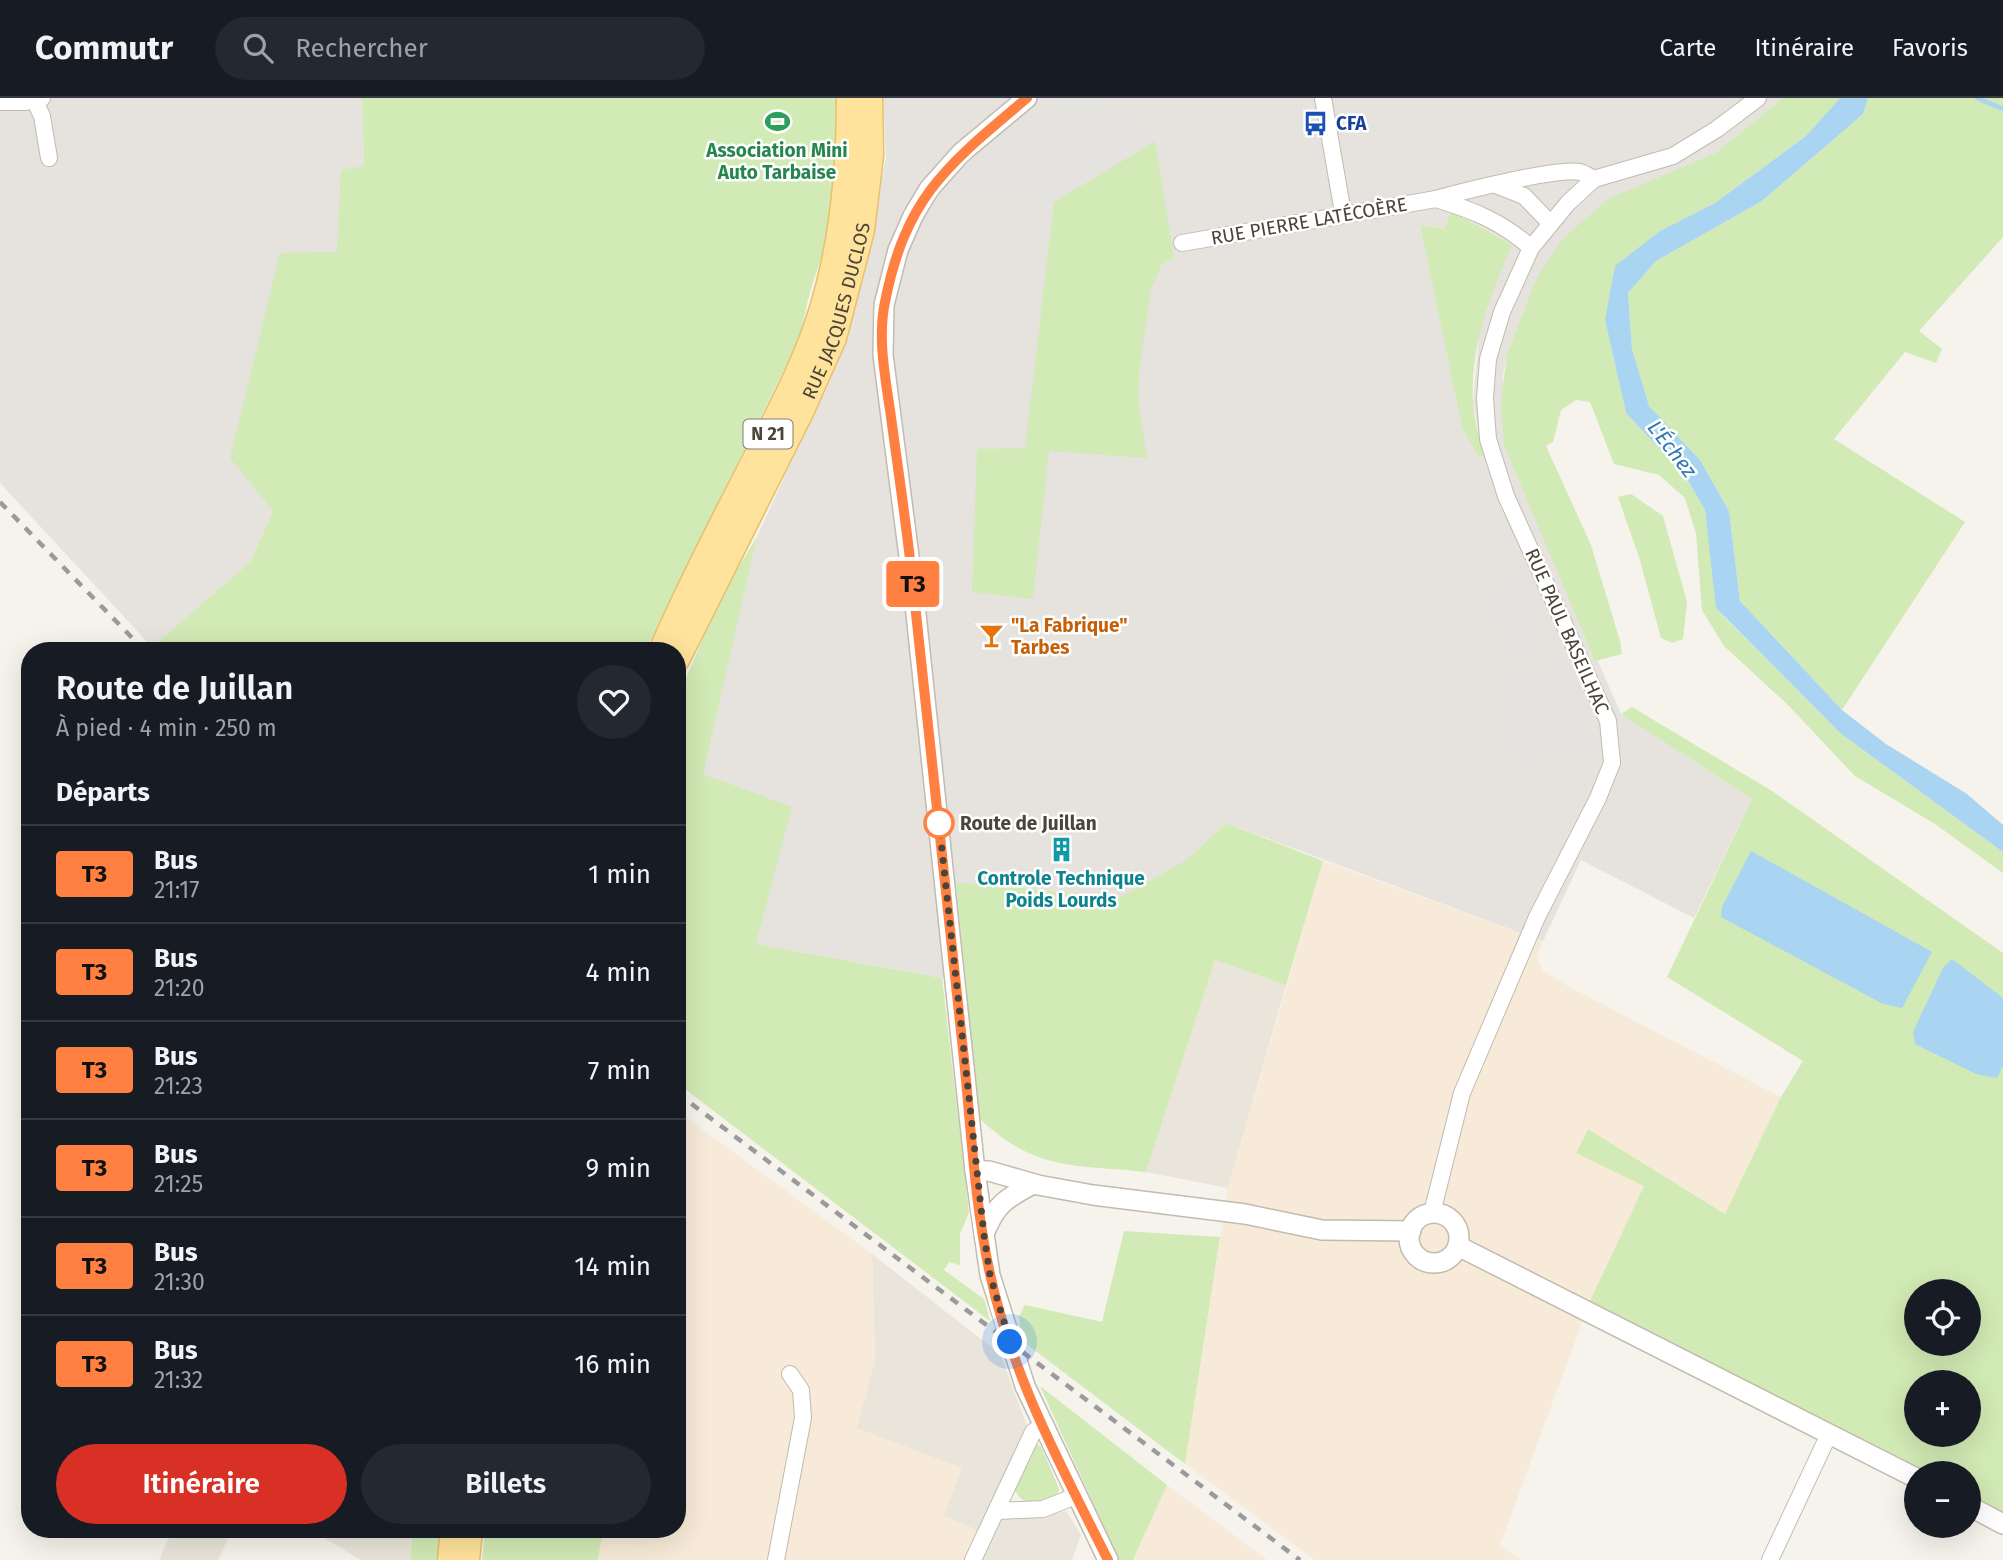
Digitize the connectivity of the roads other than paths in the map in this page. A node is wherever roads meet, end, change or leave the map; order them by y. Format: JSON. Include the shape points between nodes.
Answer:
{"nodes":[{"id":1,"x":849,"y":98,"type":"edge"},
{"id":2,"x":870,"y":98,"type":"edge"},
{"id":3,"x":1027,"y":98,"type":"edge"},
{"id":4,"x":1323,"y":98,"type":"edge"},
{"id":5,"x":1758,"y":98,"type":"edge"},
{"id":6,"x":38,"y":99,"type":"edge"},
{"id":7,"x":0,"y":102,"type":"edge"},
{"id":8,"x":50,"y":158,"type":"dead end"},
{"id":9,"x":1594,"y":179,"type":"junction"},
{"id":10,"x":1495,"y":184,"type":"junction"},
{"id":11,"x":1436,"y":199,"type":"junction"},
{"id":12,"x":1343,"y":213,"type":"junction"},
{"id":13,"x":1550,"y":223,"type":"junction"},
{"id":14,"x":1182,"y":243,"type":"dead end"},
{"id":15,"x":1531,"y":248,"type":"junction"},
{"id":16,"x":665,"y":642,"type":"edge"},
{"id":17,"x":686,"y":642,"type":"edge"},
{"id":18,"x":975,"y":1171,"type":"junction"},
{"id":19,"x":1033,"y":1184,"type":"junction"},
{"id":20,"x":1432,"y":1213,"type":"junction"},
{"id":21,"x":1410,"y":1231,"type":"junction"},
{"id":22,"x":984,"y":1235,"type":"junction"},
{"id":23,"x":1458,"y":1247,"type":"junction"},
{"id":24,"x":790,"y":1374,"type":"dead end"},
{"id":25,"x":1041,"y":1426,"type":"junction"},
{"id":26,"x":1829,"y":1434,"type":"junction"},
{"id":27,"x":1904,"y":1472,"type":"edge"},
{"id":28,"x":1076,"y":1496,"type":"junction"},
{"id":29,"x":998,"y":1511,"type":"junction"},
{"id":30,"x":1981,"y":1512,"type":"edge"},
{"id":31,"x":2003,"y":1524,"type":"edge"},
{"id":32,"x":452,"y":1538,"type":"edge"},
{"id":33,"x":469,"y":1538,"type":"edge"},
{"id":34,"x":450,"y":1560,"type":"edge"},
{"id":35,"x":467,"y":1560,"type":"edge"},
{"id":36,"x":776,"y":1560,"type":"edge"},
{"id":37,"x":973,"y":1560,"type":"edge"},
{"id":38,"x":1108,"y":1560,"type":"edge"},
{"id":39,"x":1770,"y":1560,"type":"edge"}],
"edges":[{"from":1,"to":16,"type":"main road","name":"RUE JACQUES DUCLOS","number":"N 21","via":[[844,205],[822,310],[780,409]]},
{"from":2,"to":17,"type":"main road","name":"RUE JACQUES DUCLOS","number":"N 21","via":[[871,155],[862,230],[834,338]]},
{"from":3,"to":18,"type":"street","via":[[961,153],[929,189],[898,250],[884,305],[883,355]]},
{"from":4,"to":12,"type":"street"},
{"from":5,"to":9,"type":"street","name":"RUE PIERRE LATÉCOÈRE","via":[[1673,156]]},
{"from":6,"to":7,"type":"street"},
{"from":6,"to":8,"type":"street"},
{"from":9,"to":10,"type":"street","name":"RUE PIERRE LATÉCOÈRE","via":[[1578,172]]},
{"from":9,"to":13,"type":"street","name":"RUE PAUL BASEILHAC"},
{"from":10,"to":11,"type":"street","name":"RUE PIERRE LATÉCOÈRE"},
{"from":10,"to":13,"type":"street","via":[[1524,196]]},
{"from":11,"to":12,"type":"street","name":"RUE PIERRE LATÉCOÈRE"},
{"from":11,"to":15,"type":"street","name":"RUE PIERRE LATÉCOÈRE","via":[[1482,215],[1511,230]]},
{"from":12,"to":14,"type":"street","name":"RUE PIERRE LATÉCOÈRE"},
{"from":13,"to":15,"type":"street","name":"RUE PAUL BASEILHAC"},
{"from":15,"to":20,"type":"street","name":"RUE PAUL BASEILHAC","via":[[1502,312],[1488,359],[1488,439],[1506,496],[1608,721],[1612,763],[1534,923],[1462,1093]]},
{"from":18,"to":19,"type":"street"},
{"from":18,"to":22,"type":"street"},
{"from":19,"to":21,"type":"street","via":[[1245,1214],[1322,1230]]},
{"from":19,"to":22,"type":"street","via":[[1005,1198],[993,1212]]},
{"from":20,"to":21,"type":"street","via":[[1415,1222]]},
{"from":20,"to":23,"type":"street","via":[[1450,1218],[1456,1226]]},
{"from":21,"to":23,"type":"street","via":[[1413,1250],[1428,1262],[1447,1259]]},
{"from":22,"to":25,"type":"street","via":[[990,1275],[1013,1354]]},
{"from":23,"to":26,"type":"street"},
{"from":24,"to":36,"type":"street","via":[[801,1390],[803,1418]]},
{"from":25,"to":28,"type":"street"},
{"from":25,"to":29,"type":"street","via":[[1033,1432]]},
{"from":26,"to":27,"type":"street"},
{"from":26,"to":39,"type":"street"},
{"from":28,"to":29,"type":"street","via":[[1043,1509]]},
{"from":28,"to":38,"type":"street"},
{"from":29,"to":37,"type":"street"},
{"from":30,"to":31,"type":"street"},
{"from":32,"to":34,"type":"main road"},
{"from":33,"to":35,"type":"main road"}]}
